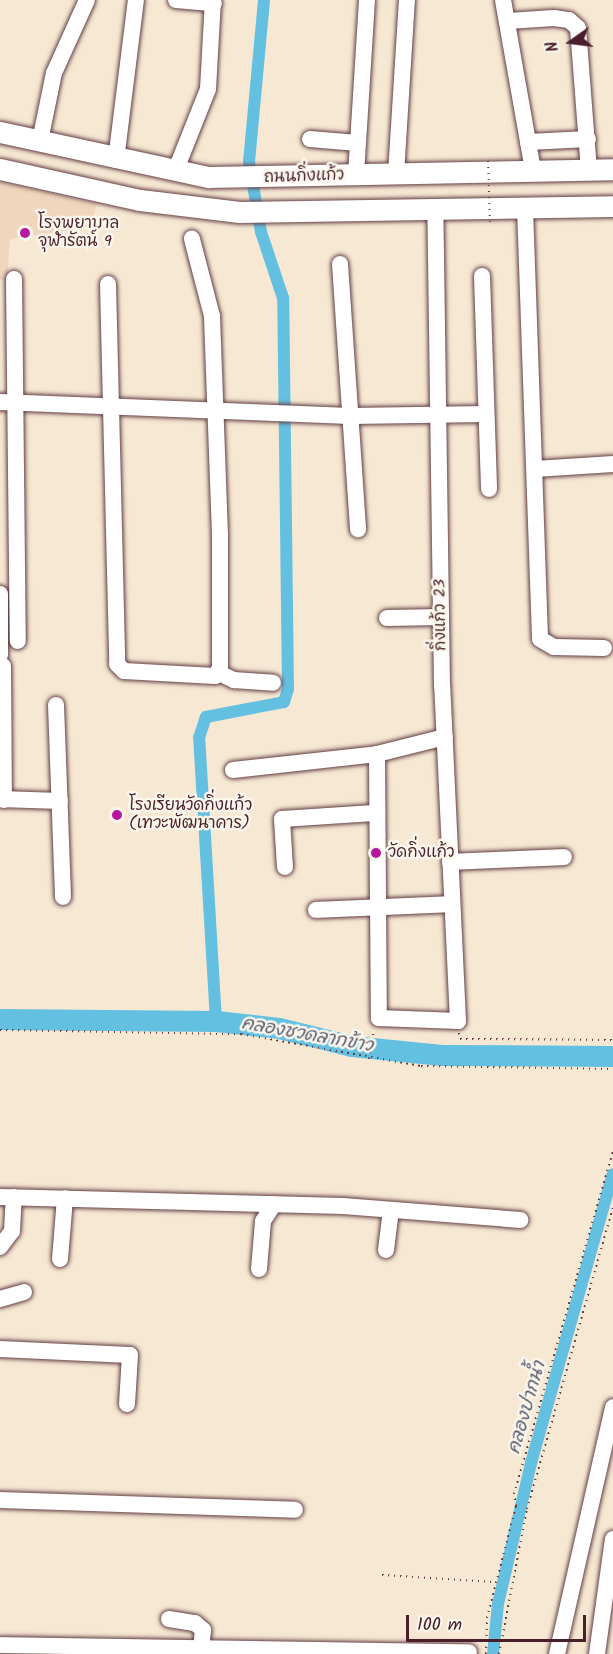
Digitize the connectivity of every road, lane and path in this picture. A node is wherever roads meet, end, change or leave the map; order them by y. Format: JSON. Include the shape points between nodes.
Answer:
{"nodes":[{"id":1,"x":87,"y":0,"type":"edge"},
{"id":2,"x":136,"y":0,"type":"edge"},
{"id":3,"x":176,"y":0,"type":"edge"},
{"id":4,"x":367,"y":0,"type":"edge"},
{"id":5,"x":408,"y":0,"type":"edge"},
{"id":6,"x":503,"y":0,"type":"edge"},
{"id":7,"x":214,"y":2,"type":"edge"},
{"id":8,"x":508,"y":21,"type":"junction"},
{"id":9,"x":0,"y":132,"type":"edge"},
{"id":10,"x":310,"y":139,"type":"dead end"},
{"id":11,"x":588,"y":139,"type":"junction"},
{"id":12,"x":40,"y":141,"type":"junction"},
{"id":13,"x":528,"y":142,"type":"junction"},
{"id":14,"x":358,"y":143,"type":"junction"},
{"id":15,"x":116,"y":160,"type":"junction"},
{"id":16,"x":488,"y":161,"type":"dead end"},
{"id":17,"x":0,"y":169,"type":"edge"},
{"id":18,"x":613,"y":169,"type":"edge"},
{"id":19,"x":533,"y":170,"type":"junction"},
{"id":20,"x":589,"y":170,"type":"junction"},
{"id":21,"x":175,"y":172,"type":"junction"},
{"id":22,"x":396,"y":174,"type":"junction"},
{"id":23,"x":356,"y":176,"type":"junction"},
{"id":24,"x":613,"y":206,"type":"edge"},
{"id":25,"x":525,"y":208,"type":"junction"},
{"id":26,"x":435,"y":209,"type":"junction"},
{"id":27,"x":490,"y":225,"type":"dead end"},
{"id":28,"x":192,"y":239,"type":"dead end"},
{"id":29,"x":340,"y":264,"type":"dead end"},
{"id":30,"x":482,"y":276,"type":"dead end"},
{"id":31,"x":14,"y":279,"type":"dead end"},
{"id":32,"x":108,"y":284,"type":"dead end"},
{"id":33,"x":7,"y":402,"type":"edge"},
{"id":34,"x":111,"y":406,"type":"junction"},
{"id":35,"x":216,"y":409,"type":"junction"},
{"id":36,"x":486,"y":414,"type":"junction"},
{"id":37,"x":350,"y":416,"type":"junction"},
{"id":38,"x":438,"y":416,"type":"junction"},
{"id":39,"x":613,"y":464,"type":"edge"},
{"id":40,"x":535,"y":469,"type":"junction"},
{"id":41,"x":489,"y":489,"type":"dead end"},
{"id":42,"x":358,"y":529,"type":"dead end"},
{"id":43,"x":0,"y":594,"type":"edge"},
{"id":44,"x":441,"y":616,"type":"junction"},
{"id":45,"x":387,"y":618,"type":"dead end"},
{"id":46,"x":18,"y":641,"type":"dead end"},
{"id":47,"x":604,"y":648,"type":"dead end"},
{"id":48,"x":2,"y":660,"type":"edge"},
{"id":49,"x":219,"y":673,"type":"junction"},
{"id":50,"x":273,"y":683,"type":"dead end"},
{"id":51,"x":56,"y":705,"type":"dead end"},
{"id":52,"x":445,"y":737,"type":"junction"},
{"id":53,"x":377,"y":754,"type":"junction"},
{"id":54,"x":233,"y":770,"type":"dead end"},
{"id":55,"x":2,"y":800,"type":"edge"},
{"id":56,"x":60,"y":801,"type":"junction"},
{"id":57,"x":374,"y":813,"type":"junction"},
{"id":58,"x":564,"y":857,"type":"dead end"},
{"id":59,"x":450,"y":862,"type":"junction"},
{"id":60,"x":285,"y":867,"type":"dead end"},
{"id":61,"x":63,"y":897,"type":"dead end"},
{"id":62,"x":452,"y":904,"type":"junction"},
{"id":63,"x":375,"y":905,"type":"junction"},
{"id":64,"x":316,"y":910,"type":"dead end"},
{"id":65,"x":458,"y":1021,"type":"junction"},
{"id":66,"x":0,"y":1030,"type":"edge"},
{"id":67,"x":373,"y":1034,"type":"dead end"},
{"id":68,"x":613,"y":1040,"type":"edge"},
{"id":69,"x":369,"y":1059,"type":"junction"},
{"id":70,"x":613,"y":1069,"type":"edge"},
{"id":71,"x":613,"y":1150,"type":"edge"},
{"id":72,"x":7,"y":1197,"type":"edge"},
{"id":73,"x":65,"y":1198,"type":"junction"},
{"id":74,"x":274,"y":1204,"type":"junction"},
{"id":75,"x":613,"y":1208,"type":"edge"},
{"id":76,"x":391,"y":1210,"type":"junction"},
{"id":77,"x":520,"y":1220,"type":"dead end"},
{"id":78,"x":0,"y":1247,"type":"edge"},
{"id":79,"x":386,"y":1250,"type":"dead end"},
{"id":80,"x":60,"y":1259,"type":"dead end"},
{"id":81,"x":259,"y":1269,"type":"dead end"},
{"id":82,"x":24,"y":1292,"type":"dead end"},
{"id":83,"x":0,"y":1299,"type":"edge"},
{"id":84,"x":0,"y":1349,"type":"edge"},
{"id":85,"x":127,"y":1404,"type":"dead end"},
{"id":86,"x":613,"y":1407,"type":"edge"},
{"id":87,"x":0,"y":1500,"type":"edge"},
{"id":88,"x":295,"y":1510,"type":"dead end"},
{"id":89,"x":613,"y":1539,"type":"edge"},
{"id":90,"x":382,"y":1575,"type":"dead end"},
{"id":91,"x":494,"y":1582,"type":"junction"},
{"id":92,"x":169,"y":1619,"type":"dead end"},
{"id":93,"x":0,"y":1645,"type":"edge"},
{"id":94,"x":201,"y":1649,"type":"junction"},
{"id":95,"x":478,"y":1653,"type":"edge"},
{"id":96,"x":499,"y":1654,"type":"edge"},
{"id":97,"x":557,"y":1654,"type":"edge"},
{"id":98,"x":597,"y":1654,"type":"edge"}],
"edges":[{"from":1,"to":12,"type":"street","via":[[54,73]]},
{"from":2,"to":15,"type":"street"},
{"from":3,"to":7,"type":"street"},
{"from":4,"to":14,"type":"street"},
{"from":5,"to":22,"type":"street"},
{"from":6,"to":8,"type":"street"},
{"from":7,"to":21,"type":"street","via":[[208,89]]},
{"from":8,"to":11,"type":"street","via":[[554,18],[569,20],[579,28]]},
{"from":8,"to":13,"type":"street"},
{"from":9,"to":12,"type":"main road","name":"ถนนกิ่งแก้ว"},
{"from":10,"to":14,"type":"street"},
{"from":11,"to":13,"type":"street"},
{"from":11,"to":20,"type":"street"},
{"from":12,"to":15,"type":"main road","name":"ถนนกิ่งแก้ว"},
{"from":13,"to":19,"type":"street"},
{"from":14,"to":23,"type":"street"},
{"from":15,"to":21,"type":"main road","name":"ถนนกิ่งแก้ว"},
{"from":16,"to":27,"type":"path","bridge":true},
{"from":17,"to":26,"type":"main road","name":"ถนนกิ่งแก้ว","via":[[140,200],[238,212]]},
{"from":18,"to":20,"type":"main road","name":"ถนนกิ่งแก้ว"},
{"from":19,"to":20,"type":"main road","name":"ถนนกิ่งแก้ว"},
{"from":19,"to":22,"type":"main road","name":"ถนนกิ่งแก้ว"},
{"from":21,"to":23,"type":"main road","name":"ถนนกิ่งแก้ว","via":[[241,178]]},
{"from":22,"to":23,"type":"main road","name":"ถนนกิ่งแก้ว"},
{"from":24,"to":25,"type":"main road","name":"ถนนกิ่งแก้ว"},
{"from":25,"to":26,"type":"main road","name":"ถนนกิ่งแก้ว"},
{"from":25,"to":40,"type":"street"},
{"from":26,"to":38,"type":"street","name":"กิ่งแก้ว 23"},
{"from":28,"to":35,"type":"street","via":[[212,316]]},
{"from":29,"to":37,"type":"street"},
{"from":30,"to":36,"type":"street"},
{"from":31,"to":33,"type":"street"},
{"from":32,"to":34,"type":"street"},
{"from":33,"to":34,"type":"street"},
{"from":33,"to":46,"type":"street"},
{"from":34,"to":35,"type":"street"},
{"from":34,"to":49,"type":"street","via":[[117,664],[124,671]]},
{"from":35,"to":37,"type":"street"},
{"from":35,"to":49,"type":"street"},
{"from":36,"to":38,"type":"street"},
{"from":36,"to":41,"type":"street"},
{"from":37,"to":38,"type":"street"},
{"from":37,"to":42,"type":"street"},
{"from":38,"to":44,"type":"street","name":"กิ่งแก้ว 23"},
{"from":39,"to":40,"type":"street"},
{"from":40,"to":47,"type":"street","via":[[541,643]]},
{"from":43,"to":48,"type":"street"},
{"from":44,"to":45,"type":"street"},
{"from":44,"to":52,"type":"street","name":"กิ่งแก้ว 23"},
{"from":48,"to":55,"type":"street"},
{"from":49,"to":50,"type":"street","via":[[234,680]]},
{"from":51,"to":56,"type":"street"},
{"from":52,"to":53,"type":"street"},
{"from":52,"to":59,"type":"street","name":"กิ่งแก้ว 23"},
{"from":53,"to":54,"type":"street"},
{"from":53,"to":57,"type":"street"},
{"from":55,"to":56,"type":"street"},
{"from":56,"to":61,"type":"street"},
{"from":57,"to":60,"type":"street","via":[[282,819]]},
{"from":57,"to":63,"type":"street"},
{"from":58,"to":59,"type":"street"},
{"from":59,"to":62,"type":"street","name":"กิ่งแก้ว 23"},
{"from":62,"to":63,"type":"street"},
{"from":62,"to":65,"type":"street","name":"กิ่งแก้ว 23"},
{"from":63,"to":64,"type":"street"},
{"from":63,"to":65,"type":"street","via":[[379,1018]]},
{"from":65,"to":68,"type":"path","via":[[460,1039]]},
{"from":66,"to":69,"type":"path","via":[[240,1034]]},
{"from":67,"to":69,"type":"path"},
{"from":69,"to":70,"type":"path","via":[[494,1071]]},
{"from":71,"to":91,"type":"path"},
{"from":72,"to":73,"type":"street"},
{"from":72,"to":78,"type":"street","via":[[12,1231]]},
{"from":73,"to":74,"type":"street"},
{"from":73,"to":80,"type":"street"},
{"from":74,"to":76,"type":"street"},
{"from":74,"to":81,"type":"street","via":[[263,1221]]},
{"from":75,"to":96,"type":"path","via":[[527,1509]]},
{"from":76,"to":77,"type":"street"},
{"from":76,"to":79,"type":"street"},
{"from":82,"to":83,"type":"street"},
{"from":84,"to":85,"type":"street","via":[[130,1355]]},
{"from":86,"to":97,"type":"street"},
{"from":87,"to":88,"type":"street"},
{"from":89,"to":98,"type":"street"},
{"from":90,"to":91,"type":"path"},
{"from":91,"to":95,"type":"path"},
{"from":92,"to":94,"type":"street","via":[[195,1623],[203,1630]]},
{"from":93,"to":94,"type":"street"},
{"from":94,"to":95,"type":"street"}]}
